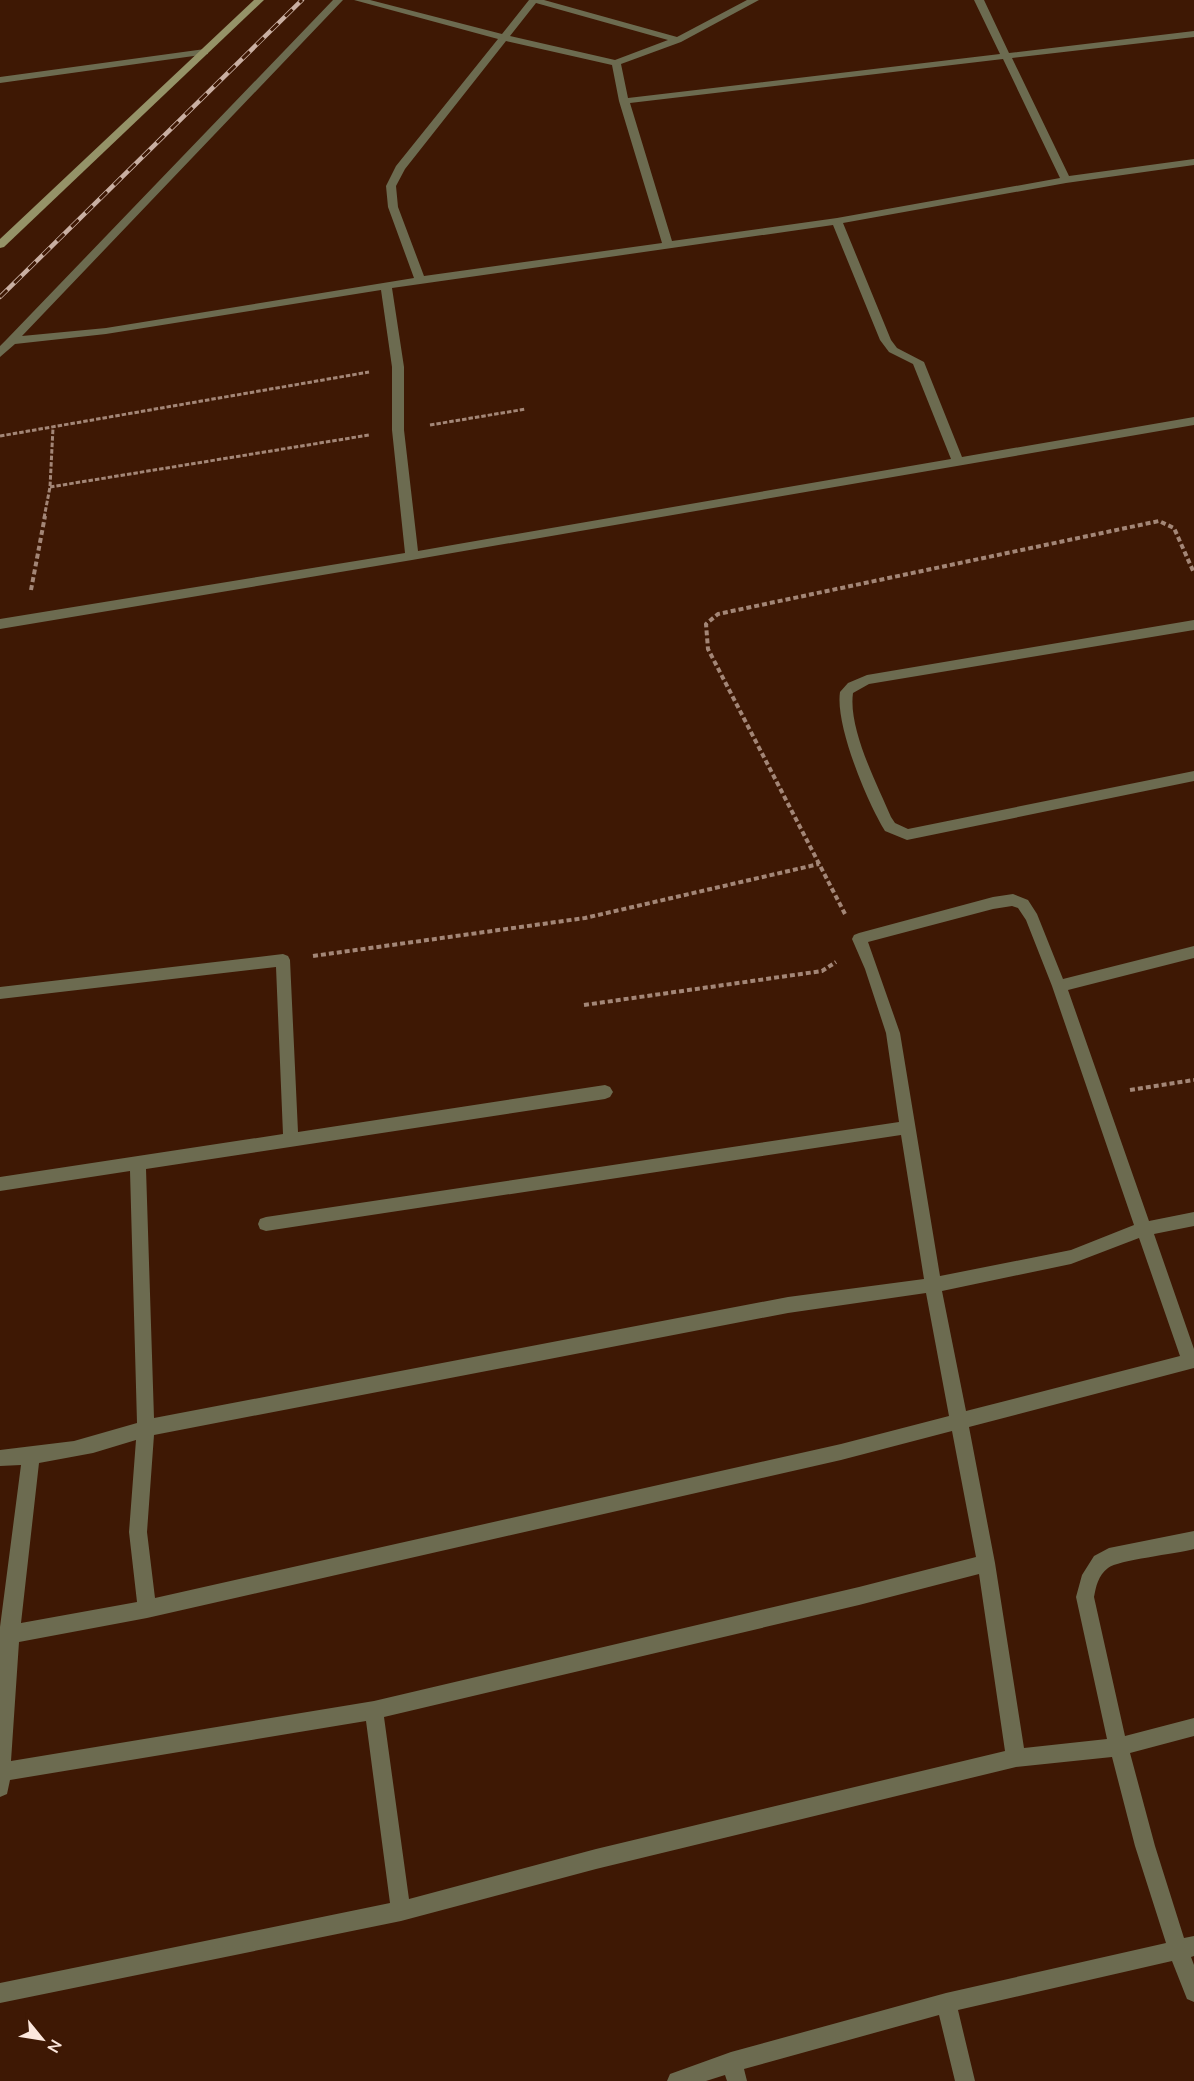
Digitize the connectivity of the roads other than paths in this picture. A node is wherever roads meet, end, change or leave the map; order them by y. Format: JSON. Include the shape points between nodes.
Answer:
{"nodes":[{"id":1,"x":259,"y":0,"type":"edge"},
{"id":2,"x":338,"y":0,"type":"edge"},
{"id":3,"x":359,"y":0,"type":"edge"},
{"id":4,"x":534,"y":0,"type":"edge"},
{"id":5,"x":754,"y":0,"type":"edge"},
{"id":6,"x":979,"y":0,"type":"edge"},
{"id":7,"x":1194,"y":34,"type":"edge"},
{"id":8,"x":504,"y":38,"type":"junction"},
{"id":9,"x":678,"y":40,"type":"junction"},
{"id":10,"x":205,"y":52,"type":"junction"},
{"id":11,"x":1004,"y":57,"type":"junction"},
{"id":12,"x":616,"y":63,"type":"junction"},
{"id":13,"x":0,"y":80,"type":"edge"},
{"id":14,"x":624,"y":101,"type":"junction"},
{"id":15,"x":1194,"y":162,"type":"edge"},
{"id":16,"x":1066,"y":180,"type":"junction"},
{"id":17,"x":837,"y":221,"type":"junction"},
{"id":18,"x":0,"y":245,"type":"edge"},
{"id":19,"x":668,"y":245,"type":"junction"},
{"id":20,"x":420,"y":280,"type":"junction"},
{"id":21,"x":386,"y":286,"type":"junction"},
{"id":22,"x":11,"y":341,"type":"junction"},
{"id":23,"x":0,"y":353,"type":"edge"},
{"id":24,"x":1194,"y":421,"type":"edge"},
{"id":25,"x":958,"y":461,"type":"junction"},
{"id":26,"x":412,"y":556,"type":"junction"},
{"id":27,"x":0,"y":624,"type":"edge"},
{"id":28,"x":1194,"y":625,"type":"edge"},
{"id":29,"x":1194,"y":776,"type":"edge"},
{"id":30,"x":1194,"y":952,"type":"edge"},
{"id":31,"x":1059,"y":986,"type":"junction"},
{"id":32,"x":0,"y":993,"type":"edge"},
{"id":33,"x":605,"y":1092,"type":"dead end"},
{"id":34,"x":908,"y":1127,"type":"junction"},
{"id":35,"x":291,"y":1140,"type":"junction"},
{"id":36,"x":138,"y":1163,"type":"junction"},
{"id":37,"x":0,"y":1184,"type":"edge"},
{"id":38,"x":1194,"y":1219,"type":"edge"},
{"id":39,"x":267,"y":1224,"type":"dead end"},
{"id":40,"x":1144,"y":1229,"type":"junction"},
{"id":41,"x":933,"y":1285,"type":"junction"},
{"id":42,"x":1192,"y":1361,"type":"edge"},
{"id":43,"x":959,"y":1423,"type":"junction"},
{"id":44,"x":146,"y":1428,"type":"junction"},
{"id":45,"x":31,"y":1456,"type":"junction"},
{"id":46,"x":0,"y":1458,"type":"edge"},
{"id":47,"x":1194,"y":1540,"type":"edge"},
{"id":48,"x":986,"y":1563,"type":"junction"},
{"id":49,"x":147,"y":1609,"type":"junction"},
{"id":50,"x":5,"y":1635,"type":"edge"},
{"id":51,"x":374,"y":1710,"type":"junction"},
{"id":52,"x":1194,"y":1727,"type":"edge"},
{"id":53,"x":1118,"y":1747,"type":"junction"},
{"id":54,"x":1016,"y":1758,"type":"junction"},
{"id":55,"x":1,"y":1777,"type":"edge"},
{"id":56,"x":400,"y":1911,"type":"junction"},
{"id":57,"x":1186,"y":1949,"type":"edge"},
{"id":58,"x":1194,"y":1992,"type":"edge"},
{"id":59,"x":0,"y":1993,"type":"edge"},
{"id":60,"x":946,"y":2003,"type":"junction"},
{"id":61,"x":734,"y":2072,"type":"edge"},
{"id":62,"x":677,"y":2081,"type":"edge"},
{"id":63,"x":966,"y":2081,"type":"edge"}],
"edges":[{"from":1,"to":10,"type":"main road"},
{"from":2,"to":22,"type":"street"},
{"from":3,"to":8,"type":"street"},
{"from":4,"to":8,"type":"street"},
{"from":4,"to":9,"type":"street"},
{"from":5,"to":9,"type":"street"},
{"from":6,"to":11,"type":"street"},
{"from":7,"to":11,"type":"street"},
{"from":8,"to":12,"type":"street"},
{"from":8,"to":20,"type":"street","via":[[400,168],[391,186],[393,207]]},
{"from":9,"to":12,"type":"street"},
{"from":10,"to":13,"type":"street"},
{"from":10,"to":18,"type":"main road"},
{"from":11,"to":14,"type":"street"},
{"from":11,"to":16,"type":"street"},
{"from":12,"to":14,"type":"street"},
{"from":14,"to":19,"type":"street"},
{"from":15,"to":16,"type":"street"},
{"from":16,"to":17,"type":"street"},
{"from":17,"to":19,"type":"street"},
{"from":17,"to":25,"type":"street","via":[[886,340],[893,350],[918,362]]},
{"from":19,"to":20,"type":"street"},
{"from":20,"to":21,"type":"street"},
{"from":21,"to":22,"type":"street","via":[[106,331]]},
{"from":21,"to":26,"type":"street","via":[[398,367],[398,430]]},
{"from":22,"to":23,"type":"street"},
{"from":24,"to":25,"type":"street"},
{"from":25,"to":26,"type":"street"},
{"from":26,"to":27,"type":"street"},
{"from":28,"to":29,"type":"street","via":[[867,680],[847,691],[845,701],[849,726],[885,819],[890,827],[907,835]]},
{"from":30,"to":31,"type":"street"},
{"from":31,"to":34,"type":"street","via":[[1028,910],[1023,903],[1013,900],[859,939],[893,1033]]},
{"from":31,"to":40,"type":"street"},
{"from":32,"to":35,"type":"street","via":[[283,960]]},
{"from":33,"to":35,"type":"street"},
{"from":34,"to":39,"type":"street"},
{"from":34,"to":41,"type":"street"},
{"from":35,"to":36,"type":"street"},
{"from":36,"to":37,"type":"street"},
{"from":36,"to":44,"type":"street"},
{"from":38,"to":40,"type":"street"},
{"from":40,"to":41,"type":"street","via":[[1071,1257]]},
{"from":40,"to":42,"type":"street"},
{"from":41,"to":43,"type":"street"},
{"from":41,"to":44,"type":"street","via":[[788,1305]]},
{"from":42,"to":43,"type":"street"},
{"from":43,"to":48,"type":"street"},
{"from":43,"to":49,"type":"street"},
{"from":44,"to":45,"type":"street","via":[[107,1443]]},
{"from":44,"to":49,"type":"street","via":[[138,1532]]},
{"from":45,"to":46,"type":"street"},
{"from":45,"to":50,"type":"street"},
{"from":47,"to":53,"type":"street","via":[[1110,1555],[1088,1578],[1085,1597]]},
{"from":48,"to":51,"type":"street"},
{"from":48,"to":54,"type":"street"},
{"from":49,"to":50,"type":"street"},
{"from":50,"to":55,"type":"street"},
{"from":51,"to":55,"type":"street"},
{"from":51,"to":56,"type":"street"},
{"from":52,"to":53,"type":"street"},
{"from":53,"to":54,"type":"street"},
{"from":53,"to":57,"type":"street"},
{"from":54,"to":56,"type":"street","via":[[596,1859]]},
{"from":56,"to":59,"type":"street"},
{"from":57,"to":58,"type":"street"},
{"from":57,"to":60,"type":"street"},
{"from":60,"to":61,"type":"street"},
{"from":60,"to":63,"type":"street"},
{"from":61,"to":62,"type":"street"}]}
